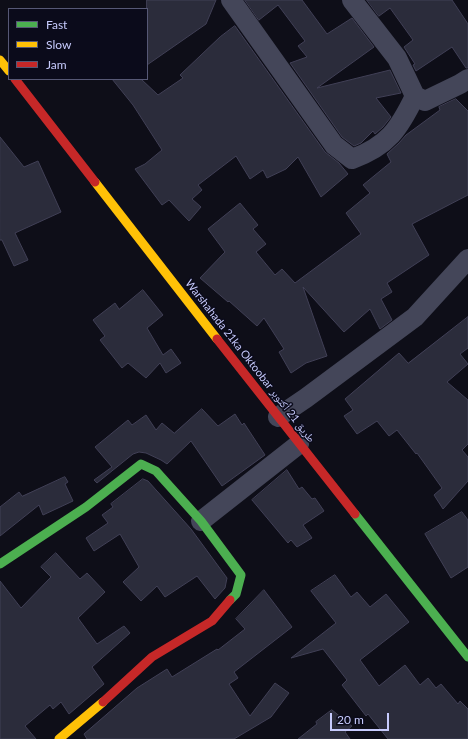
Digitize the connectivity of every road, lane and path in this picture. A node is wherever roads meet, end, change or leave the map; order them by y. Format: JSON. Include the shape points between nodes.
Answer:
{"nodes":[{"id":1,"x":231,"y":0,"type":"edge"},
{"id":2,"x":352,"y":0,"type":"edge"},
{"id":3,"x":0,"y":60,"type":"edge"},
{"id":4,"x":8,"y":71,"type":"edge"},
{"id":5,"x":468,"y":78,"type":"edge"},
{"id":6,"x":16,"y":80,"type":"edge"},
{"id":7,"x":415,"y":96,"type":"junction"},
{"id":8,"x":468,"y":259,"type":"edge"},
{"id":9,"x":278,"y":417,"type":"junction"},
{"id":10,"x":299,"y":444,"type":"junction"},
{"id":11,"x":201,"y":521,"type":"junction"},
{"id":12,"x":0,"y":564,"type":"edge"},
{"id":13,"x":468,"y":657,"type":"edge"},
{"id":14,"x":59,"y":739,"type":"edge"}],
"edges":[{"from":1,"to":7,"type":"street","via":[[334,145],[352,159],[368,154],[389,139],[406,115]]},
{"from":2,"to":7,"type":"street","via":[[396,58]]},
{"from":3,"to":4,"type":"main road"},
{"from":5,"to":7,"type":"street","via":[[425,101]]},
{"from":6,"to":9,"type":"main road","name":"Warshahada 21ka Oktoobar طريق 21 أكتوبر"},
{"from":8,"to":9,"type":"street","via":[[415,317]]},
{"from":9,"to":10,"type":"main road","name":"Warshahada 21ka Oktoobar طريق 21 أكتوبر"},
{"from":10,"to":11,"type":"street"},
{"from":10,"to":13,"type":"main road","name":"Warshahada 21ka Oktoobar طريق 21 أكتوبر"},
{"from":11,"to":12,"type":"main road","via":[[156,471],[141,464],[86,507]]},
{"from":11,"to":14,"type":"main road","via":[[241,575],[236,594],[212,621],[152,657]]}]}
